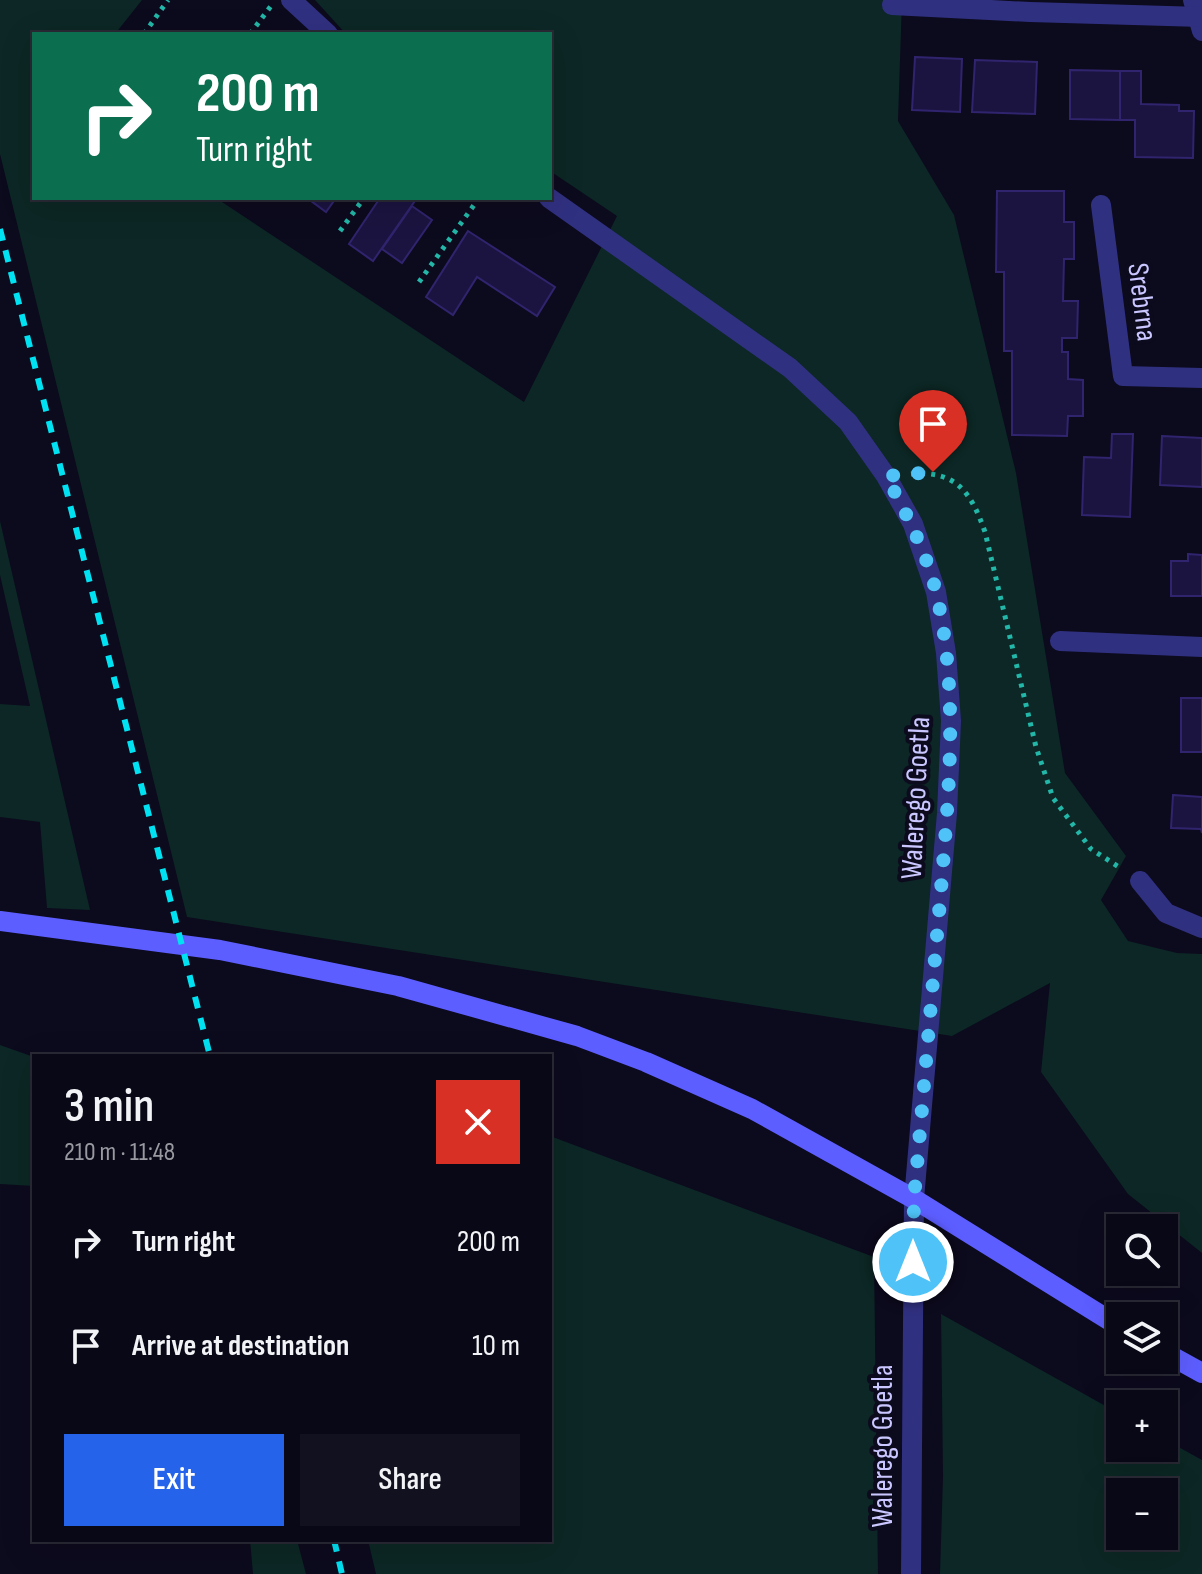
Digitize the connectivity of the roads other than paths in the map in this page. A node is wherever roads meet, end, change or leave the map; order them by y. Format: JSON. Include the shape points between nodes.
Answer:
{"nodes":[{"id":1,"x":291,"y":0,"type":"edge"},
{"id":2,"x":892,"y":5,"type":"dead end"},
{"id":3,"x":1028,"y":6,"type":"edge"},
{"id":4,"x":1199,"y":16,"type":"edge"},
{"id":5,"x":326,"y":32,"type":"edge"},
{"id":6,"x":552,"y":200,"type":"edge"},
{"id":7,"x":1101,"y":205,"type":"dead end"},
{"id":8,"x":1202,"y":378,"type":"edge"},
{"id":9,"x":1060,"y":641,"type":"dead end"},
{"id":10,"x":1202,"y":647,"type":"edge"},
{"id":11,"x":1140,"y":881,"type":"road end"},
{"id":12,"x":0,"y":921,"type":"edge"},
{"id":13,"x":1202,"y":928,"type":"edge"},
{"id":14,"x":914,"y":1199,"type":"junction"},
{"id":15,"x":1106,"y":1318,"type":"edge"},
{"id":16,"x":1178,"y":1360,"type":"edge"},
{"id":17,"x":1202,"y":1373,"type":"edge"},
{"id":18,"x":911,"y":1574,"type":"edge"}],
"edges":[{"from":1,"to":5,"type":"street"},
{"from":2,"to":3,"type":"street"},
{"from":3,"to":4,"type":"street"},
{"from":6,"to":14,"type":"street","name":"Walerego Goetla","via":[[790,368],[848,422],[913,524],[936,592],[951,721]]},
{"from":7,"to":8,"type":"street","name":"Srebrna","via":[[1123,376]]},
{"from":9,"to":10,"type":"street"},
{"from":11,"to":13,"type":"street","via":[[1166,913]]},
{"from":12,"to":14,"type":"main road","via":[[220,950],[398,986],[577,1036],[752,1109]]},
{"from":14,"to":15,"type":"main road"},
{"from":14,"to":18,"type":"street","name":"Walerego Goetla"},
{"from":16,"to":17,"type":"main road"}]}
